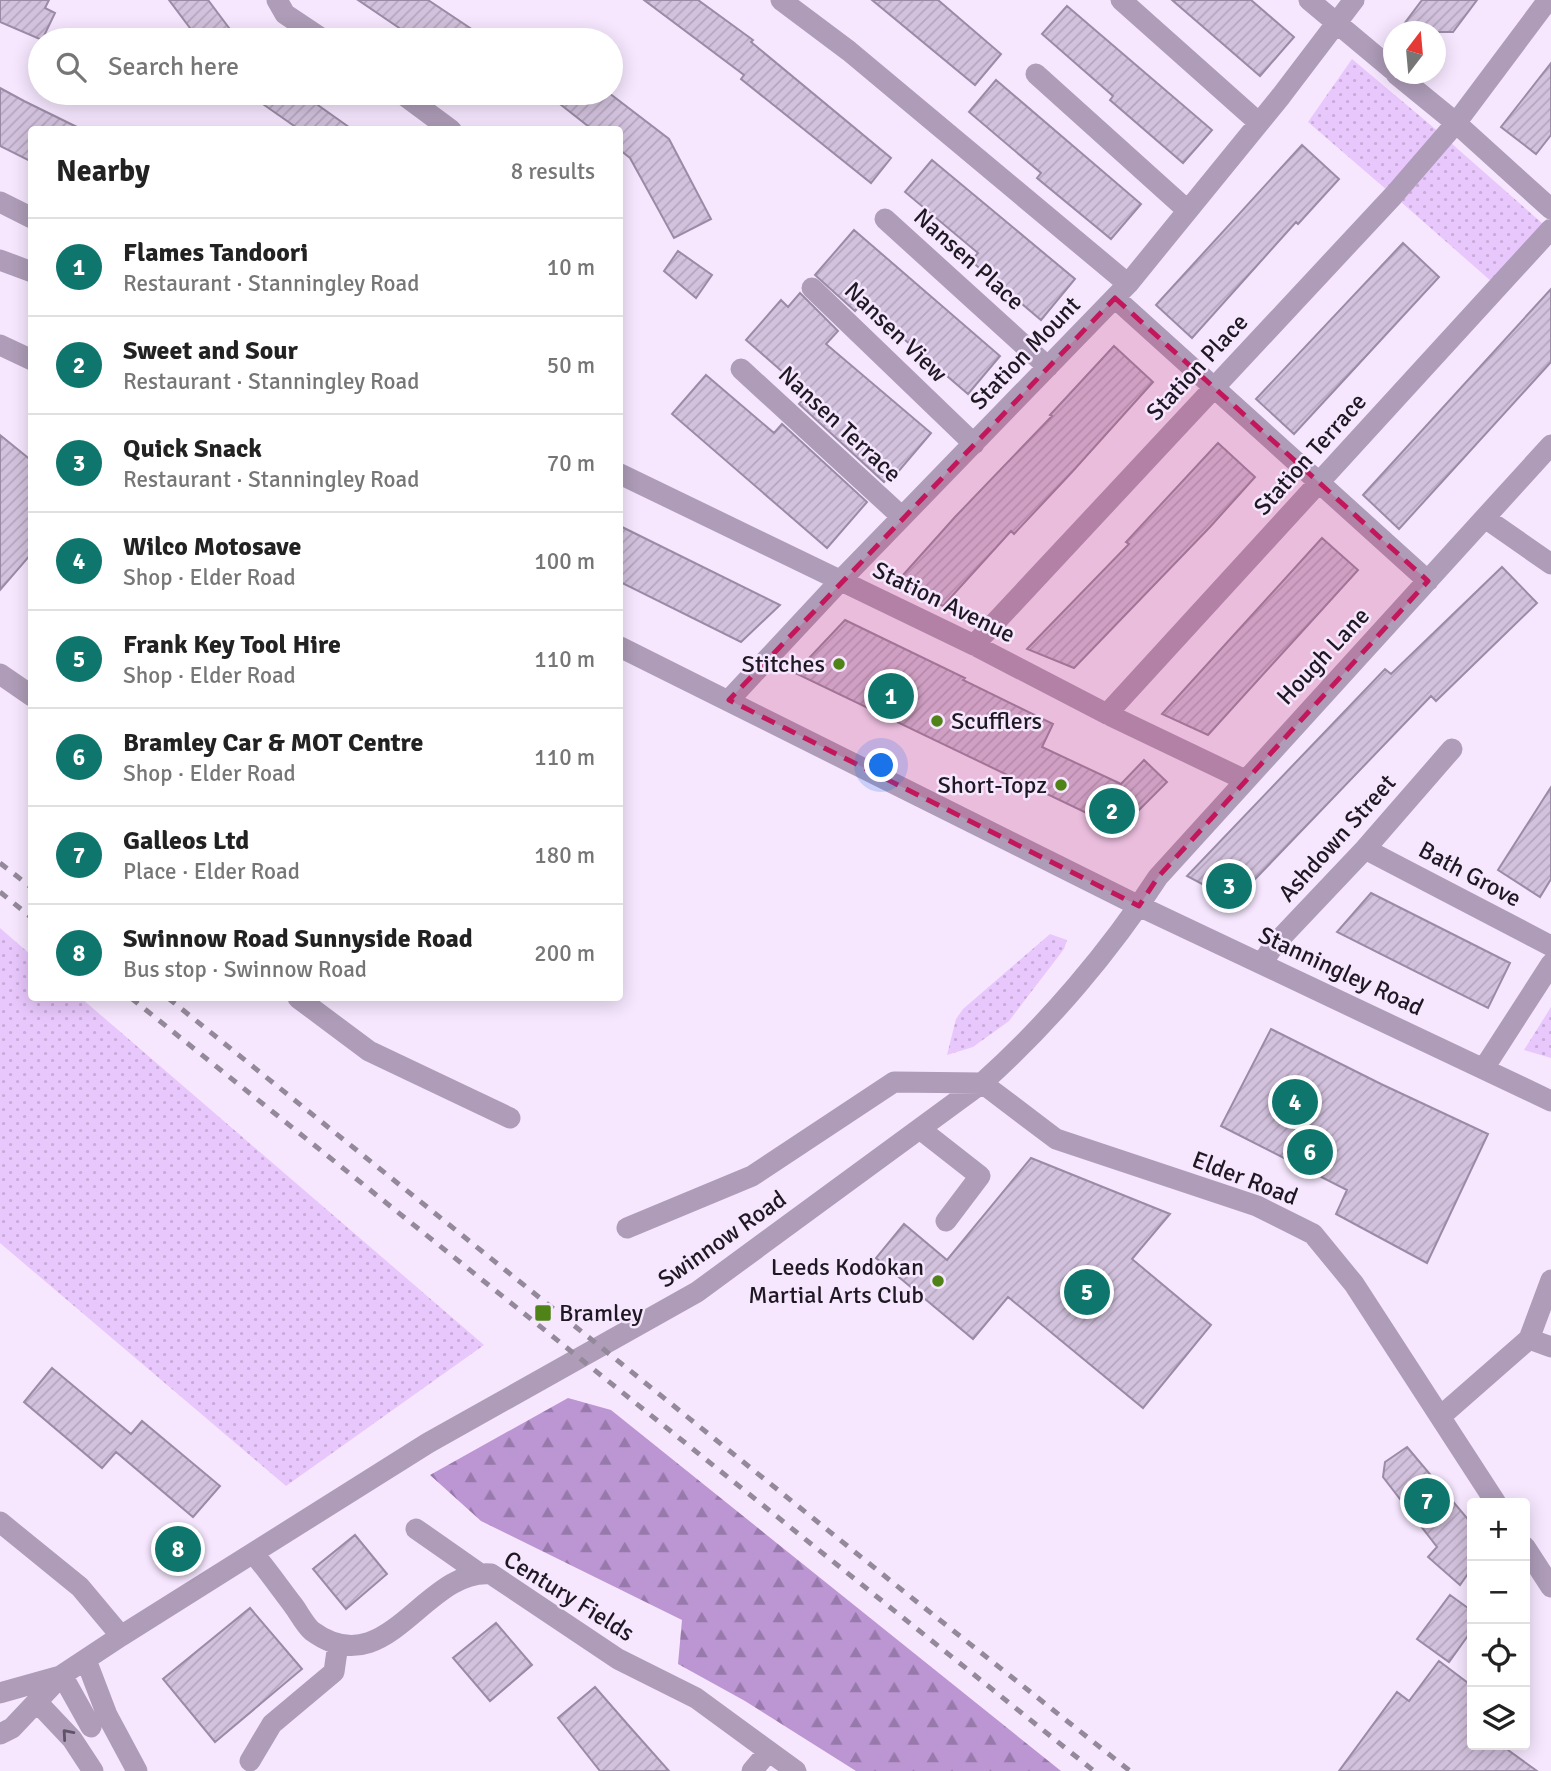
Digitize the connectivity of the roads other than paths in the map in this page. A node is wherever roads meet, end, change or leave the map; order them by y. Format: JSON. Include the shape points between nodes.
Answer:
{"nodes":[{"id":1,"x":276,"y":0,"type":"edge"},
{"id":2,"x":781,"y":0,"type":"edge"},
{"id":3,"x":1121,"y":0,"type":"edge"},
{"id":4,"x":1309,"y":0,"type":"edge"},
{"id":5,"x":1354,"y":0,"type":"edge"},
{"id":6,"x":1548,"y":0,"type":"edge"},
{"id":7,"x":1336,"y":23,"type":"junction"},
{"id":8,"x":306,"y":28,"type":"edge"},
{"id":9,"x":1383,"y":62,"type":"edge"},
{"id":10,"x":1036,"y":74,"type":"dead end"},
{"id":11,"x":1409,"y":84,"type":"edge"},
{"id":12,"x":417,"y":105,"type":"edge"},
{"id":13,"x":1258,"y":122,"type":"junction"},
{"id":14,"x":1456,"y":123,"type":"junction"},
{"id":15,"x":446,"y":126,"type":"edge"},
{"id":16,"x":0,"y":202,"type":"edge"},
{"id":17,"x":1551,"y":209,"type":"edge"},
{"id":18,"x":1187,"y":210,"type":"junction"},
{"id":19,"x":28,"y":216,"type":"edge"},
{"id":20,"x":886,"y":219,"type":"dead end"},
{"id":21,"x":1551,"y":229,"type":"edge"},
{"id":22,"x":0,"y":260,"type":"edge"},
{"id":23,"x":28,"y":270,"type":"edge"},
{"id":24,"x":812,"y":288,"type":"dead end"},
{"id":25,"x":1122,"y":291,"type":"junction"},
{"id":26,"x":0,"y":345,"type":"edge"},
{"id":27,"x":28,"y":358,"type":"edge"},
{"id":28,"x":1048,"y":367,"type":"junction"},
{"id":29,"x":741,"y":369,"type":"dead end"},
{"id":30,"x":1213,"y":388,"type":"junction"},
{"id":31,"x":974,"y":444,"type":"junction"},
{"id":32,"x":1551,"y":444,"type":"edge"},
{"id":33,"x":623,"y":475,"type":"edge"},
{"id":34,"x":1320,"y":483,"type":"junction"},
{"id":35,"x":902,"y":517,"type":"junction"},
{"id":36,"x":1485,"y":518,"type":"junction"},
{"id":37,"x":1551,"y":564,"type":"edge"},
{"id":38,"x":840,"y":580,"type":"junction"},
{"id":39,"x":1428,"y":581,"type":"junction"},
{"id":40,"x":974,"y":645,"type":"junction"},
{"id":41,"x":623,"y":648,"type":"edge"},
{"id":42,"x":0,"y":674,"type":"edge"},
{"id":43,"x":28,"y":693,"type":"edge"},
{"id":44,"x":729,"y":700,"type":"junction"},
{"id":45,"x":1107,"y":714,"type":"junction"},
{"id":46,"x":1452,"y":749,"type":"dead end"},
{"id":47,"x":1245,"y":780,"type":"junction"},
{"id":48,"x":1365,"y":849,"type":"junction"},
{"id":49,"x":1139,"y":906,"type":"junction"},
{"id":50,"x":1551,"y":946,"type":"edge"},
{"id":51,"x":1262,"y":963,"type":"junction"},
{"id":52,"x":1551,"y":964,"type":"edge"},
{"id":53,"x":302,"y":1001,"type":"edge"},
{"id":54,"x":1484,"y":1068,"type":"junction"},
{"id":55,"x":982,"y":1083,"type":"junction"},
{"id":56,"x":1551,"y":1101,"type":"edge"},
{"id":57,"x":510,"y":1118,"type":"dead end"},
{"id":58,"x":920,"y":1129,"type":"junction"},
{"id":59,"x":946,"y":1221,"type":"dead end"},
{"id":60,"x":628,"y":1228,"type":"dead end"},
{"id":61,"x":1551,"y":1280,"type":"edge"},
{"id":62,"x":1530,"y":1339,"type":"junction"},
{"id":63,"x":1551,"y":1347,"type":"edge"},
{"id":64,"x":1441,"y":1416,"type":"junction"},
{"id":65,"x":1493,"y":1498,"type":"edge"},
{"id":66,"x":0,"y":1522,"type":"edge"},
{"id":67,"x":416,"y":1529,"type":"dead end"},
{"id":68,"x":254,"y":1554,"type":"junction"},
{"id":69,"x":1530,"y":1555,"type":"edge"},
{"id":70,"x":479,"y":1573,"type":"junction"},
{"id":71,"x":1551,"y":1587,"type":"edge"},
{"id":72,"x":121,"y":1636,"type":"junction"},
{"id":73,"x":338,"y":1644,"type":"junction"},
{"id":74,"x":86,"y":1660,"type":"junction"},
{"id":75,"x":62,"y":1675,"type":"junction"},
{"id":76,"x":0,"y":1693,"type":"edge"},
{"id":77,"x":37,"y":1702,"type":"junction"},
{"id":78,"x":91,"y":1727,"type":"dead end"},
{"id":79,"x":0,"y":1734,"type":"edge"},
{"id":80,"x":768,"y":1752,"type":"junction"},
{"id":81,"x":250,"y":1761,"type":"dead end"},
{"id":82,"x":93,"y":1771,"type":"edge"},
{"id":83,"x":136,"y":1771,"type":"edge"},
{"id":84,"x":752,"y":1771,"type":"edge"},
{"id":85,"x":796,"y":1771,"type":"edge"}],
"edges":[{"from":1,"to":8,"type":"street","via":[[285,14]]},
{"from":2,"to":25,"type":"street","via":[[849,51],[989,170]]},
{"from":3,"to":13,"type":"street"},
{"from":4,"to":7,"type":"street"},
{"from":5,"to":7,"type":"street","name":"Station Mount"},
{"from":6,"to":14,"type":"street","name":"Station Place"},
{"from":7,"to":9,"type":"street"},
{"from":7,"to":13,"type":"street","name":"Station Mount"},
{"from":10,"to":18,"type":"street"},
{"from":11,"to":14,"type":"street"},
{"from":12,"to":15,"type":"street"},
{"from":13,"to":18,"type":"street","name":"Station Mount"},
{"from":14,"to":17,"type":"street"},
{"from":14,"to":30,"type":"street","name":"Station Place","via":[[1394,196]]},
{"from":16,"to":19,"type":"street"},
{"from":18,"to":25,"type":"street","name":"Station Mount"},
{"from":20,"to":28,"type":"street","name":"Nansen Place"},
{"from":21,"to":34,"type":"street","name":"Station Terrace"},
{"from":22,"to":23,"type":"street"},
{"from":24,"to":31,"type":"street","name":"Nansen View"},
{"from":25,"to":28,"type":"street","name":"Station Mount"},
{"from":25,"to":30,"type":"street"},
{"from":26,"to":27,"type":"street"},
{"from":28,"to":31,"type":"street","name":"Station Mount"},
{"from":29,"to":35,"type":"street","name":"Nansen Terrace"},
{"from":30,"to":34,"type":"street"},
{"from":30,"to":40,"type":"street","name":"Station Place"},
{"from":31,"to":35,"type":"street","name":"Station Mount"},
{"from":32,"to":36,"type":"street","name":"Hough Lane"},
{"from":33,"to":38,"type":"street","name":"Station Avenue"},
{"from":34,"to":39,"type":"street"},
{"from":34,"to":45,"type":"street","name":"Station Terrace"},
{"from":35,"to":38,"type":"street","name":"Station Mount"},
{"from":36,"to":37,"type":"street"},
{"from":36,"to":39,"type":"street","name":"Hough Lane"},
{"from":38,"to":40,"type":"street","name":"Station Avenue"},
{"from":38,"to":44,"type":"street","name":"Station Mount"},
{"from":39,"to":47,"type":"street","name":"Hough Lane"},
{"from":40,"to":45,"type":"street","name":"Station Avenue"},
{"from":41,"to":44,"type":"street","name":"Stanningley Road"},
{"from":42,"to":43,"type":"street"},
{"from":44,"to":49,"type":"street","name":"Stanningley Road"},
{"from":45,"to":47,"type":"street","name":"Station Avenue"},
{"from":46,"to":48,"type":"street","name":"Ashdown Street"},
{"from":47,"to":49,"type":"street","name":"Hough Lane","via":[[1158,877]]},
{"from":48,"to":50,"type":"street","name":"Bath Grove"},
{"from":48,"to":51,"type":"street","name":"Ashdown Street"},
{"from":49,"to":51,"type":"street","name":"Stanningley Road"},
{"from":49,"to":55,"type":"street","name":"Swinnow Road","via":[[1056,1010]]},
{"from":51,"to":54,"type":"street","name":"Stanningley Road"},
{"from":52,"to":54,"type":"street"},
{"from":53,"to":57,"type":"street","via":[[369,1051]]},
{"from":54,"to":56,"type":"street","name":"Stanningley Road"},
{"from":55,"to":58,"type":"street","name":"Swinnow Road"},
{"from":55,"to":60,"type":"street","via":[[894,1082],[751,1176]]},
{"from":55,"to":64,"type":"street","name":"Elder Road","via":[[1056,1139],[1257,1206],[1313,1234],[1354,1284]]},
{"from":58,"to":59,"type":"street","via":[[980,1176]]},
{"from":58,"to":68,"type":"street","name":"Swinnow Road","via":[[697,1292],[428,1443]]},
{"from":61,"to":62,"type":"street"},
{"from":62,"to":63,"type":"street"},
{"from":62,"to":64,"type":"street"},
{"from":64,"to":65,"type":"street","name":"Elder Road"},
{"from":66,"to":72,"type":"street","via":[[80,1587]]},
{"from":67,"to":70,"type":"street"},
{"from":68,"to":72,"type":"street","name":"Swinnow Road"},
{"from":68,"to":73,"type":"street","via":[[311,1630]]},
{"from":69,"to":71,"type":"street"},
{"from":70,"to":73,"type":"street","name":"Century Fields","via":[[453,1583],[365,1646]]},
{"from":70,"to":80,"type":"street","name":"Century Fields","via":[[491,1574],[618,1659],[695,1698]]},
{"from":72,"to":74,"type":"street","name":"Swinnow Road"},
{"from":73,"to":81,"type":"street","via":[[334,1672],[272,1724]]},
{"from":74,"to":75,"type":"street","name":"Swinnow Road"},
{"from":74,"to":83,"type":"street"},
{"from":75,"to":76,"type":"street","name":"Swinnow Road"},
{"from":75,"to":77,"type":"street","name":"Swinnow Road"},
{"from":75,"to":78,"type":"street"},
{"from":77,"to":79,"type":"street","name":"Swinnow Road"},
{"from":82,"to":77,"type":"street","one_way":true,"via":[[72,1739]]},
{"from":80,"to":84,"type":"street"},
{"from":80,"to":85,"type":"street","name":"Century Fields"}]}
